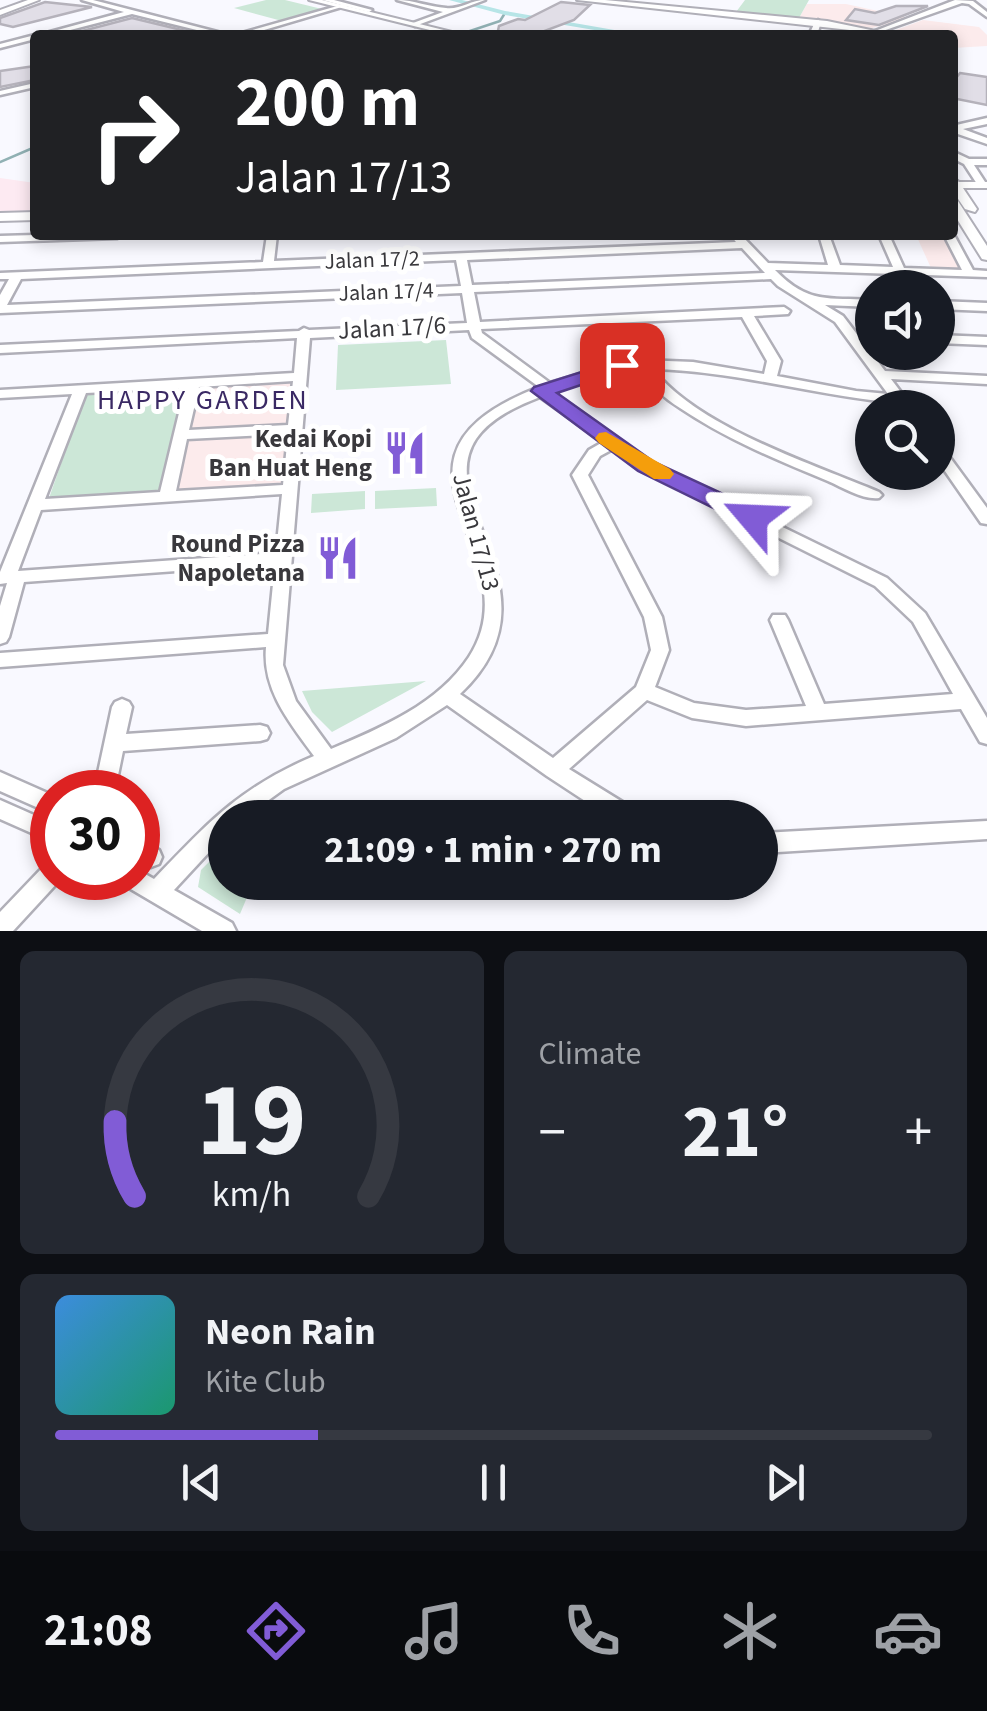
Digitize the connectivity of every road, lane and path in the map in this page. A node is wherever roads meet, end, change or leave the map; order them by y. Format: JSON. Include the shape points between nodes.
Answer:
{"nodes":[{"id":1,"x":27,"y":0,"type":"edge"},
{"id":2,"x":35,"y":0,"type":"edge"},
{"id":3,"x":85,"y":0,"type":"edge"},
{"id":4,"x":300,"y":0,"type":"edge"},
{"id":5,"x":313,"y":0,"type":"edge"},
{"id":6,"x":326,"y":0,"type":"edge"},
{"id":7,"x":400,"y":0,"type":"edge"},
{"id":8,"x":581,"y":0,"type":"edge"},
{"id":9,"x":961,"y":0,"type":"edge"},
{"id":10,"x":414,"y":1,"type":"edge"},
{"id":11,"x":460,"y":7,"type":"edge"},
{"id":12,"x":340,"y":8,"type":"junction"},
{"id":13,"x":369,"y":10,"type":"dead end"},
{"id":14,"x":135,"y":11,"type":"junction"},
{"id":15,"x":1,"y":12,"type":"edge"},
{"id":16,"x":987,"y":15,"type":"edge"},
{"id":17,"x":818,"y":22,"type":"junction"},
{"id":18,"x":418,"y":24,"type":"junction"},
{"id":19,"x":63,"y":30,"type":"edge"},
{"id":20,"x":206,"y":30,"type":"edge"},
{"id":21,"x":258,"y":30,"type":"edge"},
{"id":22,"x":433,"y":30,"type":"edge"},
{"id":23,"x":441,"y":30,"type":"edge"},
{"id":24,"x":815,"y":30,"type":"edge"},
{"id":25,"x":879,"y":30,"type":"edge"},
{"id":26,"x":889,"y":30,"type":"edge"},
{"id":27,"x":30,"y":38,"type":"edge"},
{"id":28,"x":0,"y":46,"type":"edge"},
{"id":29,"x":30,"y":87,"type":"edge"},
{"id":30,"x":0,"y":93,"type":"edge"},
{"id":31,"x":987,"y":121,"type":"edge"},
{"id":32,"x":958,"y":128,"type":"edge"},
{"id":33,"x":958,"y":131,"type":"edge"},
{"id":34,"x":987,"y":142,"type":"edge"},
{"id":35,"x":958,"y":157,"type":"edge"},
{"id":36,"x":967,"y":162,"type":"junction"},
{"id":37,"x":987,"y":162,"type":"edge"},
{"id":38,"x":958,"y":188,"type":"edge"},
{"id":39,"x":985,"y":188,"type":"edge"},
{"id":40,"x":958,"y":194,"type":"edge"},
{"id":41,"x":958,"y":196,"type":"edge"},
{"id":42,"x":30,"y":218,"type":"edge"},
{"id":43,"x":0,"y":219,"type":"edge"},
{"id":44,"x":987,"y":235,"type":"edge"},
{"id":45,"x":30,"y":238,"type":"edge"},
{"id":46,"x":0,"y":239,"type":"edge"},
{"id":47,"x":271,"y":240,"type":"edge"},
{"id":48,"x":740,"y":240,"type":"edge"},
{"id":49,"x":826,"y":240,"type":"edge"},
{"id":50,"x":886,"y":240,"type":"edge"},
{"id":51,"x":952,"y":240,"type":"edge"},
{"id":52,"x":987,"y":256,"type":"edge"},
{"id":53,"x":462,"y":257,"type":"junction"},
{"id":54,"x":268,"y":265,"type":"junction"},
{"id":55,"x":835,"y":268,"type":"junction"},
{"id":56,"x":900,"y":270,"type":"joint"},
{"id":57,"x":768,"y":271,"type":"junction"},
{"id":58,"x":955,"y":272,"type":"edge"},
{"id":59,"x":969,"y":273,"type":"junction"},
{"id":60,"x":986,"y":274,"type":"edge"},
{"id":61,"x":17,"y":275,"type":"junction"},
{"id":62,"x":0,"y":276,"type":"edge"},
{"id":63,"x":466,"y":289,"type":"junction"},
{"id":64,"x":808,"y":301,"type":"junction"},
{"id":65,"x":855,"y":302,"type":"edge"},
{"id":66,"x":955,"y":306,"type":"edge"},
{"id":67,"x":0,"y":307,"type":"edge"},
{"id":68,"x":987,"y":307,"type":"edge"},
{"id":69,"x":784,"y":311,"type":"dead end"},
{"id":70,"x":745,"y":312,"type":"junction"},
{"id":71,"x":472,"y":324,"type":"junction"},
{"id":72,"x":304,"y":332,"type":"junction"},
{"id":73,"x":854,"y":336,"type":"joint"},
{"id":74,"x":955,"y":340,"type":"edge"},
{"id":75,"x":987,"y":341,"type":"edge"},
{"id":76,"x":0,"y":350,"type":"edge"},
{"id":77,"x":642,"y":364,"type":"junction"},
{"id":78,"x":883,"y":376,"type":"junction"},
{"id":79,"x":300,"y":377,"type":"junction"},
{"id":80,"x":770,"y":378,"type":"junction"},
{"id":81,"x":987,"y":380,"type":"edge"},
{"id":82,"x":193,"y":382,"type":"junction"},
{"id":83,"x":80,"y":388,"type":"junction"},
{"id":84,"x":544,"y":390,"type":"junction"},
{"id":85,"x":893,"y":390,"type":"edge"},
{"id":86,"x":0,"y":394,"type":"edge"},
{"id":87,"x":855,"y":394,"type":"edge"},
{"id":88,"x":296,"y":429,"type":"junction"},
{"id":89,"x":181,"y":434,"type":"junction"},
{"id":90,"x":613,"y":443,"type":"junction"},
{"id":91,"x":955,"y":475,"type":"edge"},
{"id":92,"x":290,"y":488,"type":"junction"},
{"id":93,"x":874,"y":495,"type":"dead end"},
{"id":94,"x":167,"y":496,"type":"junction"},
{"id":95,"x":35,"y":504,"type":"junction"},
{"id":96,"x":987,"y":519,"type":"edge"},
{"id":97,"x":284,"y":558,"type":"junction"},
{"id":98,"x":8,"y":577,"type":"edge"},
{"id":99,"x":779,"y":620,"type":"dead end"},
{"id":100,"x":0,"y":638,"type":"edge"},
{"id":101,"x":276,"y":640,"type":"junction"},
{"id":102,"x":0,"y":660,"type":"edge"},
{"id":103,"x":644,"y":691,"type":"junction"},
{"id":104,"x":446,"y":694,"type":"junction"},
{"id":105,"x":966,"y":700,"type":"junction"},
{"id":106,"x":122,"y":708,"type":"dead end"},
{"id":107,"x":818,"y":712,"type":"junction"},
{"id":108,"x":260,"y":733,"type":"dead end"},
{"id":109,"x":987,"y":736,"type":"edge"},
{"id":110,"x":115,"y":743,"type":"junction"},
{"id":111,"x":326,"y":759,"type":"junction"},
{"id":112,"x":107,"y":770,"type":"edge"},
{"id":113,"x":554,"y":770,"type":"junction"},
{"id":114,"x":0,"y":781,"type":"edge"},
{"id":115,"x":30,"y":795,"type":"edge"},
{"id":116,"x":252,"y":800,"type":"edge"},
{"id":117,"x":601,"y":800,"type":"edge"},
{"id":118,"x":0,"y":809,"type":"edge"},
{"id":119,"x":30,"y":822,"type":"edge"},
{"id":120,"x":987,"y":830,"type":"edge"},
{"id":121,"x":208,"y":838,"type":"edge"},
{"id":122,"x":778,"y":843,"type":"edge"},
{"id":123,"x":160,"y":889,"type":"edge"},
{"id":124,"x":160,"y":895,"type":"edge"},
{"id":125,"x":30,"y":896,"type":"edge"},
{"id":126,"x":194,"y":924,"type":"edge"},
{"id":127,"x":0,"y":928,"type":"edge"},
{"id":128,"x":224,"y":931,"type":"edge"}],
"edges":[{"from":1,"to":15,"type":"main road"},
{"from":2,"to":15,"type":"main road"},
{"from":3,"to":14,"type":"street"},
{"from":4,"to":12,"type":"main road"},
{"from":5,"to":12,"type":"main road"},
{"from":6,"to":13,"type":"street"},
{"from":7,"to":10,"type":"street"},
{"from":8,"to":17,"type":"main road"},
{"from":9,"to":16,"type":"street"},
{"from":9,"to":26,"type":"street"},
{"from":10,"to":11,"type":"street"},
{"from":11,"to":18,"type":"street"},
{"from":12,"to":18,"type":"main road"},
{"from":12,"to":21,"type":"street"},
{"from":14,"to":19,"type":"street"},
{"from":14,"to":20,"type":"street"},
{"from":17,"to":24,"type":"street"},
{"from":17,"to":25,"type":"main road"},
{"from":18,"to":22,"type":"main road"},
{"from":18,"to":23,"type":"main road"},
{"from":27,"to":28,"type":"street"},
{"from":29,"to":30,"type":"street"},
{"from":31,"to":32,"type":"street"},
{"from":33,"to":34,"type":"street"},
{"from":35,"to":36,"type":"street"},
{"from":36,"to":37,"type":"street"},
{"from":36,"to":39,"type":"street"},
{"from":38,"to":39,"type":"main road"},
{"from":40,"to":44,"type":"main road"},
{"from":41,"to":52,"type":"main road"},
{"from":42,"to":43,"type":"main road"},
{"from":45,"to":46,"type":"street"},
{"from":47,"to":54,"type":"street"},
{"from":48,"to":53,"type":"street","name":"Jalan 17/2"},
{"from":48,"to":57,"type":"street"},
{"from":49,"to":55,"type":"street"},
{"from":50,"to":56,"type":"street"},
{"from":51,"to":59,"type":"street"},
{"from":53,"to":54,"type":"street","name":"Jalan 17/2"},
{"from":53,"to":63,"type":"street"},
{"from":54,"to":61,"type":"street","name":"Jalan 17/2"},
{"from":55,"to":56,"type":"street","name":"Jalan 17/4"},
{"from":55,"to":57,"type":"street","name":"Jalan 17/4"},
{"from":57,"to":63,"type":"street","name":"Jalan 17/4"},
{"from":57,"to":64,"type":"street"},
{"from":58,"to":59,"type":"street","name":"Jalan 17/4"},
{"from":59,"to":60,"type":"street","name":"Jalan 17/4"},
{"from":61,"to":62,"type":"street","name":"Jalan 17/2"},
{"from":61,"to":67,"type":"street"},
{"from":63,"to":67,"type":"street","name":"Jalan 17/4"},
{"from":63,"to":71,"type":"street"},
{"from":64,"to":65,"type":"street"},
{"from":64,"to":73,"type":"street"},
{"from":66,"to":68,"type":"street"},
{"from":69,"to":70,"type":"street","name":"Jalan 17/6"},
{"from":70,"to":71,"type":"street","name":"Jalan 17/6"},
{"from":70,"to":80,"type":"street","via":[[774,361]]},
{"from":71,"to":72,"type":"street","name":"Jalan 17/6"},
{"from":71,"to":84,"type":"street","via":[[476,335]]},
{"from":72,"to":76,"type":"street","name":"Jalan 17/6"},
{"from":72,"to":79,"type":"street"},
{"from":73,"to":78,"type":"street"},
{"from":74,"to":75,"type":"street"},
{"from":77,"to":80,"type":"street","name":"Jalan 17/13","via":[[692,364]]},
{"from":77,"to":84,"type":"street","name":"Jalan 17/13"},
{"from":77,"to":93,"type":"street","via":[[654,381],[702,415]]},
{"from":78,"to":81,"type":"street"},
{"from":78,"to":85,"type":"street"},
{"from":79,"to":82,"type":"street"},
{"from":79,"to":88,"type":"street"},
{"from":80,"to":87,"type":"street","name":"Jalan 17/13"},
{"from":82,"to":83,"type":"street"},
{"from":82,"to":89,"type":"street"},
{"from":83,"to":86,"type":"street"},
{"from":83,"to":95,"type":"street"},
{"from":84,"to":90,"type":"street"},
{"from":84,"to":104,"type":"street","name":"Jalan 17/13","via":[[474,429],[458,461],[457,479],[496,607],[481,654]]},
{"from":88,"to":89,"type":"street"},
{"from":88,"to":92,"type":"street"},
{"from":89,"to":94,"type":"street"},
{"from":90,"to":103,"type":"street","via":[[594,453],[580,475],[660,634]]},
{"from":90,"to":105,"type":"street","via":[[646,466],[881,582],[920,618]]},
{"from":91,"to":96,"type":"street"},
{"from":92,"to":94,"type":"street"},
{"from":92,"to":97,"type":"street"},
{"from":94,"to":95,"type":"street"},
{"from":95,"to":98,"type":"street"},
{"from":97,"to":98,"type":"street"},
{"from":97,"to":101,"type":"street"},
{"from":98,"to":100,"type":"street"},
{"from":99,"to":107,"type":"street"},
{"from":101,"to":102,"type":"street"},
{"from":101,"to":111,"type":"street","via":[[277,683]]},
{"from":103,"to":107,"type":"street","via":[[719,716]]},
{"from":103,"to":113,"type":"street"},
{"from":104,"to":111,"type":"street","name":"Jalan 17/13","via":[[402,724]]},
{"from":104,"to":113,"type":"street"},
{"from":105,"to":107,"type":"street"},
{"from":105,"to":109,"type":"street"},
{"from":106,"to":110,"type":"street"},
{"from":108,"to":110,"type":"street"},
{"from":110,"to":112,"type":"street"},
{"from":111,"to":116,"type":"street","name":"Jalan 17/13"},
{"from":113,"to":117,"type":"street"},
{"from":114,"to":115,"type":"street"},
{"from":118,"to":119,"type":"street"},
{"from":120,"to":122,"type":"street"},
{"from":121,"to":123,"type":"street","name":"Jalan 17/13"},
{"from":124,"to":126,"type":"street"},
{"from":125,"to":127,"type":"street"},
{"from":126,"to":128,"type":"street"}]}
